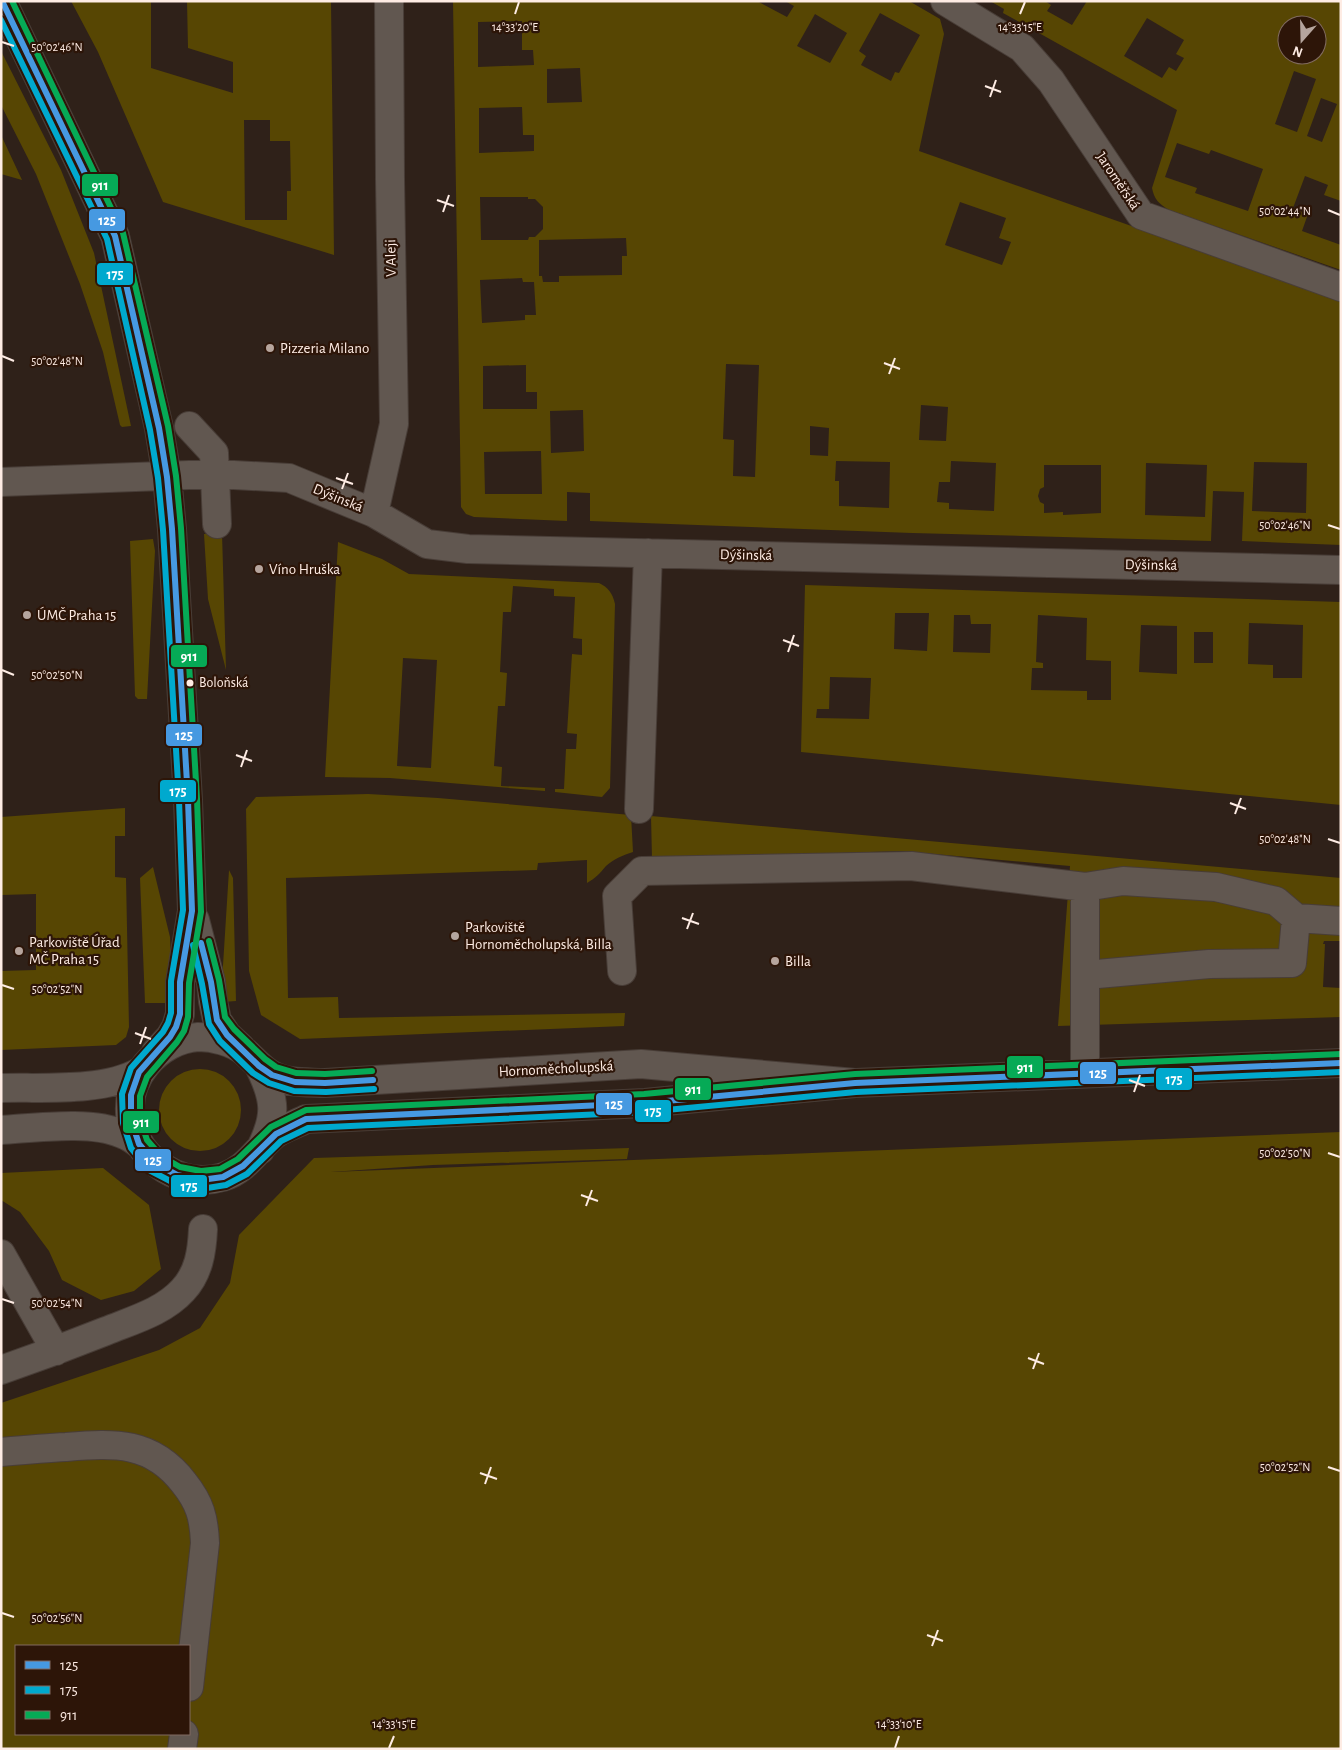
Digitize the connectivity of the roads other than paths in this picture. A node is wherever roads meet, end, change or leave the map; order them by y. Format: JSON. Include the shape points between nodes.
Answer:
{"nodes":[{"id":1,"x":2,"y":1,"type":"edge"},
{"id":2,"x":389,"y":1,"type":"edge"},
{"id":3,"x":945,"y":1,"type":"edge"},
{"id":4,"x":1341,"y":287,"type":"edge"},
{"id":5,"x":189,"y":426,"type":"dead end"},
{"id":6,"x":216,"y":474,"type":"junction"},
{"id":7,"x":167,"y":477,"type":"junction"},
{"id":8,"x":1,"y":482,"type":"edge"},
{"id":9,"x":374,"y":513,"type":"junction"},
{"id":10,"x":217,"y":524,"type":"dead end"},
{"id":11,"x":648,"y":553,"type":"junction"},
{"id":12,"x":1341,"y":570,"type":"edge"},
{"id":13,"x":639,"y":809,"type":"dead end"},
{"id":14,"x":1085,"y":887,"type":"junction"},
{"id":15,"x":192,"y":911,"type":"junction"},
{"id":16,"x":1296,"y":918,"type":"junction"},
{"id":17,"x":1341,"y":920,"type":"edge"},
{"id":18,"x":622,"y":972,"type":"dead end"},
{"id":19,"x":1086,"y":975,"type":"junction"},
{"id":20,"x":251,"y":1058,"type":"junction"},
{"id":21,"x":147,"y":1063,"type":"junction"},
{"id":22,"x":1341,"y":1063,"type":"edge"},
{"id":23,"x":1085,"y":1073,"type":"junction"},
{"id":24,"x":855,"y":1083,"type":"junction"},
{"id":25,"x":1,"y":1088,"type":"edge"},
{"id":26,"x":1,"y":1130,"type":"edge"},
{"id":27,"x":139,"y":1144,"type":"junction"},
{"id":28,"x":259,"y":1151,"type":"junction"},
{"id":29,"x":203,"y":1229,"type":"dead end"},
{"id":30,"x":1,"y":1254,"type":"edge"},
{"id":31,"x":56,"y":1351,"type":"junction"},
{"id":32,"x":1,"y":1370,"type":"edge"},
{"id":33,"x":1,"y":1452,"type":"edge"},
{"id":34,"x":190,"y":1679,"type":"edge"},
{"id":35,"x":184,"y":1735,"type":"edge"},
{"id":36,"x":183,"y":1749,"type":"edge"}],
"edges":[{"from":1,"to":7,"type":"street","via":[[115,236],[159,428]]},
{"from":2,"to":9,"type":"street","name":"V Aleji","via":[[394,424]]},
{"from":3,"to":4,"type":"street","name":"Jaroměřská","via":[[1022,48],[1050,81],[1141,216]]},
{"from":5,"to":6,"type":"street","via":[[214,453]]},
{"from":6,"to":7,"type":"street","name":"Dýšinská"},
{"from":6,"to":9,"type":"street","name":"Dýšinská","via":[[289,478]]},
{"from":6,"to":10,"type":"street"},
{"from":7,"to":8,"type":"street"},
{"from":7,"to":15,"type":"street"},
{"from":9,"to":11,"type":"street","name":"Dýšinská","via":[[426,544],[468,549]]},
{"from":11,"to":12,"type":"street","name":"Dýšinská"},
{"from":11,"to":13,"type":"street"},
{"from":14,"to":16,"type":"street","via":[[1123,881],[1216,887],[1276,901]]},
{"from":14,"to":18,"type":"street","via":[[911,866],[642,871],[618,896]]},
{"from":14,"to":19,"type":"street"},
{"from":15,"to":20,"type":"street","via":[[211,982],[217,1020],[227,1035]]},
{"from":15,"to":21,"type":"street","via":[[180,982],[180,1014],[170,1037]]},
{"from":16,"to":17,"type":"street"},
{"from":16,"to":19,"type":"street","via":[[1292,963],[1209,964]]},
{"from":19,"to":23,"type":"street"},
{"from":20,"to":21,"type":"street","name":"Hornoměcholupská","via":[[224,1040],[200,1037],[177,1041]]},
{"from":20,"to":24,"type":"street","name":"Hornoměcholupská","via":[[272,1075],[295,1082],[641,1064]]},
{"from":20,"to":28,"type":"street","name":"Hornoměcholupská","via":[[269,1086],[273,1109],[269,1130]]},
{"from":21,"to":25,"type":"street","name":"Hornoměcholupská","via":[[127,1079],[103,1084]]},
{"from":21,"to":27,"type":"street","name":"Hornoměcholupská","via":[[131,1096],[131,1120]]},
{"from":22,"to":23,"type":"street","name":"Hornoměcholupská"},
{"from":23,"to":24,"type":"street","name":"Hornoměcholupská"},
{"from":24,"to":28,"type":"street","name":"Hornoměcholupská","via":[[645,1103],[306,1120],[276,1134]]},
{"from":26,"to":27,"type":"street","name":"Hornoměcholupská","via":[[75,1126],[100,1128],[121,1133]]},
{"from":27,"to":28,"type":"street","name":"Hornoměcholupská","via":[[155,1163],[177,1175],[201,1180],[237,1170]]},
{"from":29,"to":31,"type":"street","via":[[195,1273],[184,1290],[170,1302],[156,1311]]},
{"from":30,"to":31,"type":"street"},
{"from":31,"to":32,"type":"street"},
{"from":33,"to":34,"type":"street","via":[[123,1445],[160,1459],[175,1471],[198,1503],[204,1522],[205,1543]]},
{"from":35,"to":36,"type":"street"}]}
